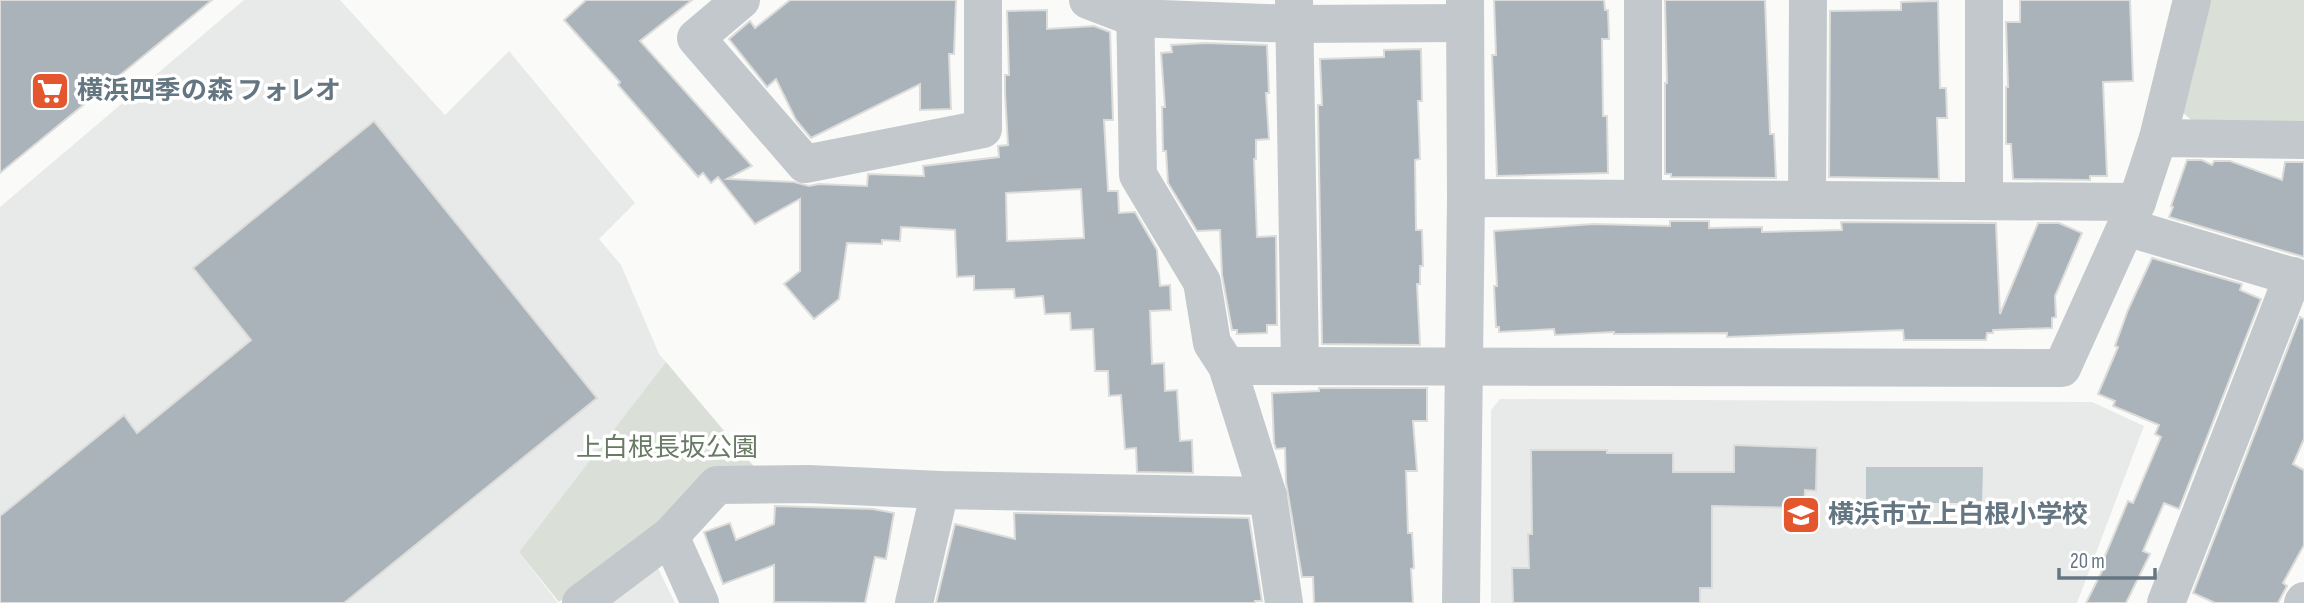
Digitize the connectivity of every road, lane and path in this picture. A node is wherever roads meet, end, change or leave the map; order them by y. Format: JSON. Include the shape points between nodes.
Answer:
{"nodes":[{"id":1,"x":741,"y":0,"type":"edge"},
{"id":2,"x":983,"y":0,"type":"edge"},
{"id":3,"x":1088,"y":0,"type":"edge"},
{"id":4,"x":1643,"y":0,"type":"edge"},
{"id":5,"x":1808,"y":0,"type":"edge"},
{"id":6,"x":1984,"y":0,"type":"edge"},
{"id":7,"x":2192,"y":0,"type":"edge"},
{"id":8,"x":1135,"y":9,"type":"edge"},
{"id":9,"x":1294,"y":12,"type":"edge"},
{"id":10,"x":1465,"y":12,"type":"edge"},
{"id":11,"x":2158,"y":138,"type":"junction"},
{"id":12,"x":2304,"y":139,"type":"edge"},
{"id":13,"x":1466,"y":198,"type":"junction"},
{"id":14,"x":1643,"y":198,"type":"junction"},
{"id":15,"x":1807,"y":199,"type":"junction"},
{"id":16,"x":1984,"y":201,"type":"junction"},
{"id":17,"x":2131,"y":214,"type":"junction"},
{"id":18,"x":2298,"y":278,"type":"edge"},
{"id":19,"x":1227,"y":366,"type":"junction"},
{"id":20,"x":1300,"y":366,"type":"junction"},
{"id":21,"x":1463,"y":367,"type":"junction"},
{"id":22,"x":940,"y":490,"type":"junction"},
{"id":23,"x":1268,"y":496,"type":"junction"},
{"id":24,"x":670,"y":536,"type":"junction"},
{"id":25,"x":582,"y":603,"type":"edge"},
{"id":26,"x":700,"y":603,"type":"edge"},
{"id":27,"x":914,"y":603,"type":"edge"},
{"id":28,"x":1284,"y":603,"type":"edge"},
{"id":29,"x":1461,"y":603,"type":"edge"},
{"id":30,"x":2166,"y":603,"type":"edge"}],
"edges":[{"from":1,"to":2,"type":"street","via":[[696,38],[805,164],[983,129]]},
{"from":3,"to":8,"type":"street"},
{"from":4,"to":14,"type":"street"},
{"from":5,"to":15,"type":"street"},
{"from":6,"to":16,"type":"street"},
{"from":7,"to":11,"type":"street"},
{"from":8,"to":9,"type":"street"},
{"from":8,"to":19,"type":"street","via":[[1138,175],[1202,282],[1212,343]]},
{"from":9,"to":10,"type":"street"},
{"from":9,"to":20,"type":"street"},
{"from":10,"to":13,"type":"street"},
{"from":11,"to":12,"type":"street"},
{"from":11,"to":17,"type":"street"},
{"from":13,"to":14,"type":"street"},
{"from":13,"to":21,"type":"street"},
{"from":14,"to":15,"type":"street"},
{"from":15,"to":16,"type":"street"},
{"from":16,"to":17,"type":"street"},
{"from":17,"to":18,"type":"street"},
{"from":17,"to":21,"type":"street","via":[[2062,368]]},
{"from":18,"to":30,"type":"street"},
{"from":19,"to":20,"type":"street"},
{"from":19,"to":23,"type":"street"},
{"from":20,"to":21,"type":"street"},
{"from":21,"to":29,"type":"street"},
{"from":22,"to":23,"type":"street"},
{"from":22,"to":24,"type":"street","via":[[717,485]]},
{"from":22,"to":27,"type":"street"},
{"from":23,"to":28,"type":"street"},
{"from":24,"to":25,"type":"street"},
{"from":24,"to":26,"type":"street"}]}
